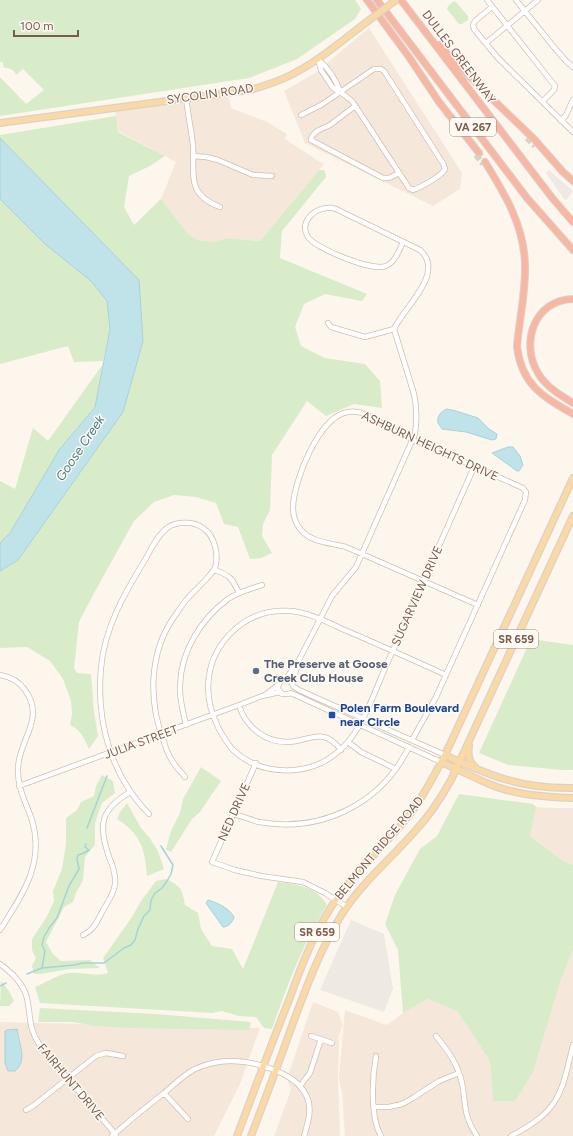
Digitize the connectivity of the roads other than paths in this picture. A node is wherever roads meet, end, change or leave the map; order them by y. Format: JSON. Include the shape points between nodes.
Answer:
{"nodes":[{"id":1,"x":367,"y":0,"type":"edge"},
{"id":2,"x":377,"y":0,"type":"edge"},
{"id":3,"x":396,"y":0,"type":"edge"},
{"id":4,"x":401,"y":0,"type":"edge"},
{"id":5,"x":487,"y":0,"type":"edge"},
{"id":6,"x":516,"y":0,"type":"edge"},
{"id":7,"x":538,"y":0,"type":"edge"},
{"id":8,"x":492,"y":7,"type":"junction"},
{"id":9,"x":525,"y":10,"type":"junction"},
{"id":10,"x":507,"y":25,"type":"junction"},
{"id":11,"x":421,"y":26,"type":"junction"},
{"id":12,"x":486,"y":43,"type":"junction"},
{"id":13,"x":318,"y":59,"type":"junction"},
{"id":14,"x":573,"y":67,"type":"edge"},
{"id":15,"x":340,"y":92,"type":"junction"},
{"id":16,"x":186,"y":98,"type":"junction"},
{"id":17,"x":573,"y":100,"type":"edge"},
{"id":18,"x":542,"y":101,"type":"junction"},
{"id":19,"x":355,"y":106,"type":"junction"},
{"id":20,"x":300,"y":115,"type":"dead end"},
{"id":21,"x":561,"y":121,"type":"junction"},
{"id":22,"x":0,"y":123,"type":"edge"},
{"id":23,"x":524,"y":129,"type":"junction"},
{"id":24,"x":573,"y":132,"type":"edge"},
{"id":25,"x":527,"y":138,"type":"tunnel mouth"},
{"id":26,"x":535,"y":146,"type":"tunnel mouth"},
{"id":27,"x":477,"y":154,"type":"tunnel mouth"},
{"id":28,"x":193,"y":156,"type":"junction"},
{"id":29,"x":550,"y":157,"type":"junction"},
{"id":30,"x":484,"y":163,"type":"tunnel mouth"},
{"id":31,"x":399,"y":173,"type":"junction"},
{"id":32,"x":272,"y":176,"type":"dead end"},
{"id":33,"x":573,"y":181,"type":"edge"},
{"id":34,"x":220,"y":207,"type":"dead end"},
{"id":35,"x":573,"y":222,"type":"edge"},
{"id":36,"x":403,"y":242,"type":"junction"},
{"id":37,"x":573,"y":250,"type":"edge"},
{"id":38,"x":573,"y":299,"type":"edge"},
{"id":39,"x":328,"y":323,"type":"dead end"},
{"id":40,"x":394,"y":329,"type":"junction"},
{"id":41,"x":573,"y":403,"type":"edge"},
{"id":42,"x":573,"y":414,"type":"edge"},
{"id":43,"x":413,"y":440,"type":"junction"},
{"id":44,"x":474,"y":467,"type":"junction"},
{"id":45,"x":573,"y":478,"type":"edge"},
{"id":46,"x":573,"y":516,"type":"edge"},
{"id":47,"x":362,"y":554,"type":"junction"},
{"id":48,"x":214,"y":570,"type":"junction"},
{"id":49,"x":424,"y":581,"type":"junction"},
{"id":50,"x":262,"y":585,"type":"dead end"},
{"id":51,"x":239,"y":593,"type":"junction"},
{"id":52,"x":478,"y":605,"type":"junction"},
{"id":53,"x":320,"y":619,"type":"junction"},
{"id":54,"x":393,"y":651,"type":"junction"},
{"id":55,"x":299,"y":660,"type":"junction"},
{"id":56,"x":0,"y":675,"type":"edge"},
{"id":57,"x":446,"y":675,"type":"junction"},
{"id":58,"x":285,"y":680,"type":"junction"},
{"id":59,"x":278,"y":685,"type":"junction"},
{"id":60,"x":293,"y":685,"type":"junction"},
{"id":61,"x":280,"y":692,"type":"junction"},
{"id":62,"x":291,"y":693,"type":"junction"},
{"id":63,"x":262,"y":696,"type":"junction"},
{"id":64,"x":239,"y":704,"type":"junction"},
{"id":65,"x":212,"y":715,"type":"junction"},
{"id":66,"x":363,"y":719,"type":"junction"},
{"id":67,"x":360,"y":724,"type":"junction"},
{"id":68,"x":186,"y":725,"type":"junction"},
{"id":69,"x":161,"y":734,"type":"junction"},
{"id":70,"x":412,"y":740,"type":"junction"},
{"id":71,"x":470,"y":741,"type":"junction"},
{"id":72,"x":348,"y":742,"type":"junction"},
{"id":73,"x":409,"y":747,"type":"junction"},
{"id":74,"x":341,"y":750,"type":"junction"},
{"id":75,"x":111,"y":753,"type":"junction"},
{"id":76,"x":445,"y":754,"type":"junction"},
{"id":77,"x":441,"y":762,"type":"junction"},
{"id":78,"x":460,"y":762,"type":"junction"},
{"id":79,"x":256,"y":763,"type":"junction"},
{"id":80,"x":396,"y":769,"type":"junction"},
{"id":81,"x":457,"y":769,"type":"junction"},
{"id":82,"x":480,"y":770,"type":"junction"},
{"id":83,"x":185,"y":777,"type":"dead end"},
{"id":84,"x":19,"y":786,"type":"junction"},
{"id":85,"x":573,"y":788,"type":"edge"},
{"id":86,"x":130,"y":792,"type":"junction"},
{"id":87,"x":573,"y":798,"type":"edge"},
{"id":88,"x":149,"y":814,"type":"dead end"},
{"id":89,"x":233,"y":814,"type":"junction"},
{"id":90,"x":335,"y":900,"type":"junction"},
{"id":91,"x":347,"y":907,"type":"junction"},
{"id":92,"x":0,"y":930,"type":"edge"},
{"id":93,"x":83,"y":934,"type":"dead end"},
{"id":94,"x":0,"y":964,"type":"edge"},
{"id":95,"x":311,"y":1036,"type":"dead end"},
{"id":96,"x":436,"y":1036,"type":"dead end"},
{"id":97,"x":321,"y":1039,"type":"junction"},
{"id":98,"x":332,"y":1043,"type":"dead end"},
{"id":99,"x":573,"y":1045,"type":"edge"},
{"id":100,"x":123,"y":1056,"type":"dead end"},
{"id":101,"x":376,"y":1056,"type":"dead end"},
{"id":102,"x":264,"y":1067,"type":"junction"},
{"id":103,"x":276,"y":1070,"type":"junction"},
{"id":104,"x":459,"y":1073,"type":"junction"},
{"id":105,"x":68,"y":1078,"type":"junction"},
{"id":106,"x":300,"y":1086,"type":"junction"},
{"id":107,"x":164,"y":1093,"type":"junction"},
{"id":108,"x":374,"y":1107,"type":"junction"},
{"id":109,"x":26,"y":1110,"type":"dead end"},
{"id":110,"x":188,"y":1119,"type":"dead end"},
{"id":111,"x":114,"y":1135,"type":"edge"},
{"id":112,"x":237,"y":1136,"type":"edge"},
{"id":113,"x":251,"y":1136,"type":"edge"},
{"id":114,"x":304,"y":1136,"type":"edge"},
{"id":115,"x":381,"y":1136,"type":"edge"},
{"id":116,"x":477,"y":1136,"type":"edge"},
{"id":117,"x":510,"y":1136,"type":"edge"}],
"edges":[{"from":1,"to":27,"type":"highway"},
{"from":2,"to":37,"type":"highway","number":"VA 267","via":[[527,198]]},
{"from":3,"to":13,"type":"main road","name":"SYCOLIN ROAD","bridge":true},
{"from":4,"to":11,"type":"highway","name":"DULLES GREENWAY","number":"VA 267"},
{"from":5,"to":8,"type":"street"},
{"from":6,"to":9,"type":"street"},
{"from":7,"to":9,"type":"street"},
{"from":8,"to":10,"type":"street"},
{"from":8,"to":12,"type":"street","via":[[473,25]]},
{"from":9,"to":10,"type":"street"},
{"from":9,"to":14,"type":"street","via":[[566,62]]},
{"from":10,"to":12,"type":"street"},
{"from":10,"to":18,"type":"street","via":[[555,86]]},
{"from":11,"to":23,"type":"highway"},
{"from":11,"to":35,"type":"highway","name":"DULLES GREENWAY","number":"VA 267"},
{"from":12,"to":18,"type":"street"},
{"from":13,"to":15,"type":"street","via":[[338,85]]},
{"from":13,"to":16,"type":"main road","name":"SYCOLIN ROAD","via":[[292,75],[250,90]]},
{"from":15,"to":19,"type":"street"},
{"from":15,"to":20,"type":"street"},
{"from":15,"to":31,"type":"street","via":[[374,69],[384,71],[445,167],[442,173],[413,190]]},
{"from":16,"to":22,"type":"main road","name":"SYCOLIN ROAD"},
{"from":16,"to":28,"type":"street"},
{"from":17,"to":21,"type":"street"},
{"from":18,"to":21,"type":"street"},
{"from":19,"to":31,"type":"street"},
{"from":19,"to":31,"type":"street","via":[[330,125],[317,131],[311,140],[383,178]]},
{"from":21,"to":24,"type":"street"},
{"from":23,"to":25,"type":"highway"},
{"from":23,"to":29,"type":"highway"},
{"from":26,"to":29,"type":"highway"},
{"from":28,"to":32,"type":"street","via":[[218,160],[253,175]]},
{"from":28,"to":34,"type":"street","via":[[192,176],[196,188],[208,201]]},
{"from":29,"to":33,"type":"highway"},
{"from":30,"to":42,"type":"highway","via":[[515,216],[523,247],[525,265],[517,347],[520,365],[536,391]]},
{"from":36,"to":36,"type":"street","via":[[332,208],[316,211],[308,219],[305,227],[309,239],[348,260],[377,268],[391,264]]},
{"from":36,"to":40,"type":"street","via":[[424,254],[429,269],[426,282]]},
{"from":38,"to":41,"type":"highway","via":[[552,305],[539,317],[532,330],[530,349],[543,380],[556,393]]},
{"from":39,"to":40,"type":"street","via":[[331,327],[365,337]]},
{"from":40,"to":43,"type":"street","via":[[416,404],[417,421]]},
{"from":43,"to":44,"type":"street","name":"ASHBURN HEIGHTS DRIVE"},
{"from":43,"to":47,"type":"street"},
{"from":43,"to":47,"type":"street","name":"ASHBURN HEIGHTS DRIVE","via":[[380,424],[370,416],[348,412],[337,416],[327,425],[304,464],[293,503],[294,518],[299,527],[317,540],[340,545]]},
{"from":44,"to":49,"type":"street","name":"SUGARVIEW DRIVE"},
{"from":44,"to":52,"type":"street","name":"ASHBURN HEIGHTS DRIVE","via":[[523,488],[526,492]]},
{"from":45,"to":76,"type":"main road","name":"BELMONT RIDGE ROAD","number":"SR 659"},
{"from":46,"to":71,"type":"main road","name":"BELMONT RIDGE ROAD","number":"SR 659"},
{"from":47,"to":49,"type":"street","name":"ASHBURN HEIGHTS DRIVE"},
{"from":47,"to":53,"type":"street","via":[[356,567],[332,596]]},
{"from":48,"to":51,"type":"street","via":[[226,573]]},
{"from":48,"to":69,"type":"street","via":[[187,599],[163,637],[156,659],[153,683],[154,706]]},
{"from":48,"to":75,"type":"street","via":[[217,559],[212,537],[203,527],[193,523],[180,523],[168,527],[157,539],[139,570],[105,641],[101,666],[101,714]]},
{"from":49,"to":52,"type":"street","name":"ASHBURN HEIGHTS DRIVE"},
{"from":49,"to":54,"type":"street","name":"SUGARVIEW DRIVE"},
{"from":50,"to":51,"type":"street"},
{"from":51,"to":68,"type":"street","via":[[228,599],[200,626],[187,650],[180,686]]},
{"from":52,"to":57,"type":"street","name":"ASHBURN HEIGHTS DRIVE"},
{"from":53,"to":54,"type":"street","name":"SUGARVIEW DRIVE"},
{"from":53,"to":55,"type":"street"},
{"from":53,"to":65,"type":"street","name":"SUGARVIEW DRIVE","via":[[292,611],[272,612],[245,621],[237,628],[222,644],[209,671],[207,692]]},
{"from":54,"to":57,"type":"street","name":"SUGARVIEW DRIVE"},
{"from":54,"to":66,"type":"street","name":"SUGARVIEW DRIVE"},
{"from":55,"to":58,"type":"street"},
{"from":55,"to":60,"type":"street"},
{"from":56,"to":84,"type":"street","via":[[9,677],[22,686],[33,708],[33,720],[18,760]]},
{"from":57,"to":70,"type":"street","name":"ASHBURN HEIGHTS DRIVE","via":[[431,708]]},
{"from":58,"to":59,"type":"street"},
{"from":58,"to":60,"type":"street"},
{"from":59,"to":61,"type":"street"},
{"from":59,"to":63,"type":"street","name":"JULIA STREET"},
{"from":60,"to":62,"type":"street"},
{"from":60,"to":66,"type":"street"},
{"from":61,"to":62,"type":"street","via":[[286,695]]},
{"from":61,"to":63,"type":"street","name":"JULIA STREET"},
{"from":62,"to":67,"type":"street"},
{"from":63,"to":64,"type":"street","name":"JULIA STREET"},
{"from":64,"to":65,"type":"street","name":"JULIA STREET"},
{"from":64,"to":74,"type":"street","via":[[247,722],[265,736],[286,742],[321,736],[334,742]]},
{"from":65,"to":68,"type":"street","name":"JULIA STREET"},
{"from":65,"to":79,"type":"street","name":"SUGARVIEW DRIVE","via":[[234,750]]},
{"from":66,"to":67,"type":"street","name":"SUGARVIEW DRIVE"},
{"from":66,"to":70,"type":"street"},
{"from":67,"to":72,"type":"street","name":"SUGARVIEW DRIVE"},
{"from":67,"to":73,"type":"street"},
{"from":68,"to":69,"type":"street","name":"JULIA STREET"},
{"from":69,"to":75,"type":"street","name":"JULIA STREET"},
{"from":69,"to":83,"type":"street","via":[[173,762]]},
{"from":70,"to":76,"type":"street"},
{"from":71,"to":78,"type":"main road","name":"BELMONT RIDGE ROAD","number":"SR 659"},
{"from":71,"to":82,"type":"main road","via":[[469,759],[473,766]]},
{"from":72,"to":74,"type":"street","name":"SUGARVIEW DRIVE"},
{"from":72,"to":80,"type":"street","via":[[361,752]]},
{"from":73,"to":77,"type":"street"},
{"from":73,"to":80,"type":"street"},
{"from":74,"to":79,"type":"street","name":"SUGARVIEW DRIVE","via":[[326,762],[305,769],[274,770]]},
{"from":75,"to":84,"type":"street","name":"JULIA STREET"},
{"from":75,"to":86,"type":"street"},
{"from":76,"to":77,"type":"main road","name":"BELMONT RIDGE ROAD","number":"SR 659"},
{"from":76,"to":78,"type":"main road"},
{"from":77,"to":81,"type":"main road"},
{"from":77,"to":90,"type":"main road","name":"BELMONT RIDGE ROAD","number":"SR 659","via":[[427,790],[403,823]]},
{"from":78,"to":81,"type":"main road","name":"BELMONT RIDGE ROAD","number":"SR 659"},
{"from":78,"to":82,"type":"main road"},
{"from":79,"to":89,"type":"street","name":"NED DRIVE"},
{"from":80,"to":89,"type":"street","via":[[382,785],[361,802],[325,819],[283,824]]},
{"from":81,"to":87,"type":"main road","via":[[489,784],[517,792]]},
{"from":81,"to":91,"type":"main road","name":"BELMONT RIDGE ROAD","number":"SR 659","via":[[442,796],[424,820]]},
{"from":82,"to":85,"type":"main road","via":[[528,786]]},
{"from":84,"to":92,"type":"street","via":[[33,826],[35,858],[30,880]]},
{"from":86,"to":88,"type":"street"},
{"from":86,"to":93,"type":"street","via":[[115,802],[104,820],[103,835],[114,870],[115,884],[92,930]]},
{"from":89,"to":90,"type":"street","name":"NED DRIVE","via":[[212,862],[261,876],[303,882]]},
{"from":90,"to":91,"type":"street"},
{"from":90,"to":102,"type":"main road","name":"BELMONT RIDGE ROAD","number":"SR 659","via":[[308,952]]},
{"from":91,"to":103,"type":"main road","name":"BELMONT RIDGE ROAD","number":"SR 659","via":[[319,958]]},
{"from":94,"to":105,"type":"street","name":"FAIRHUNT DRIVE","via":[[21,984],[27,998],[34,1037]]},
{"from":95,"to":97,"type":"street"},
{"from":96,"to":104,"type":"street","via":[[452,1057]]},
{"from":97,"to":98,"type":"street"},
{"from":97,"to":106,"type":"street","via":[[310,1073]]},
{"from":99,"to":117,"type":"street","via":[[564,1082],[553,1105],[535,1122]]},
{"from":100,"to":105,"type":"street","via":[[106,1053],[96,1056]]},
{"from":101,"to":108,"type":"street"},
{"from":102,"to":103,"type":"street"},
{"from":102,"to":107,"type":"street","via":[[237,1061],[214,1063],[190,1072]]},
{"from":102,"to":112,"type":"main road","name":"BELMONT RIDGE ROAD","number":"SR 659"},
{"from":103,"to":106,"type":"street"},
{"from":103,"to":113,"type":"main road","name":"BELMONT RIDGE ROAD","number":"SR 659"},
{"from":104,"to":108,"type":"street","via":[[439,1081],[402,1104]]},
{"from":104,"to":116,"type":"street","via":[[466,1115]]},
{"from":105,"to":109,"type":"street"},
{"from":105,"to":111,"type":"street","name":"FAIRHUNT DRIVE"},
{"from":106,"to":114,"type":"street","via":[[310,1107]]},
{"from":107,"to":110,"type":"street"},
{"from":107,"to":111,"type":"street"},
{"from":108,"to":115,"type":"street","via":[[376,1125]]}]}
